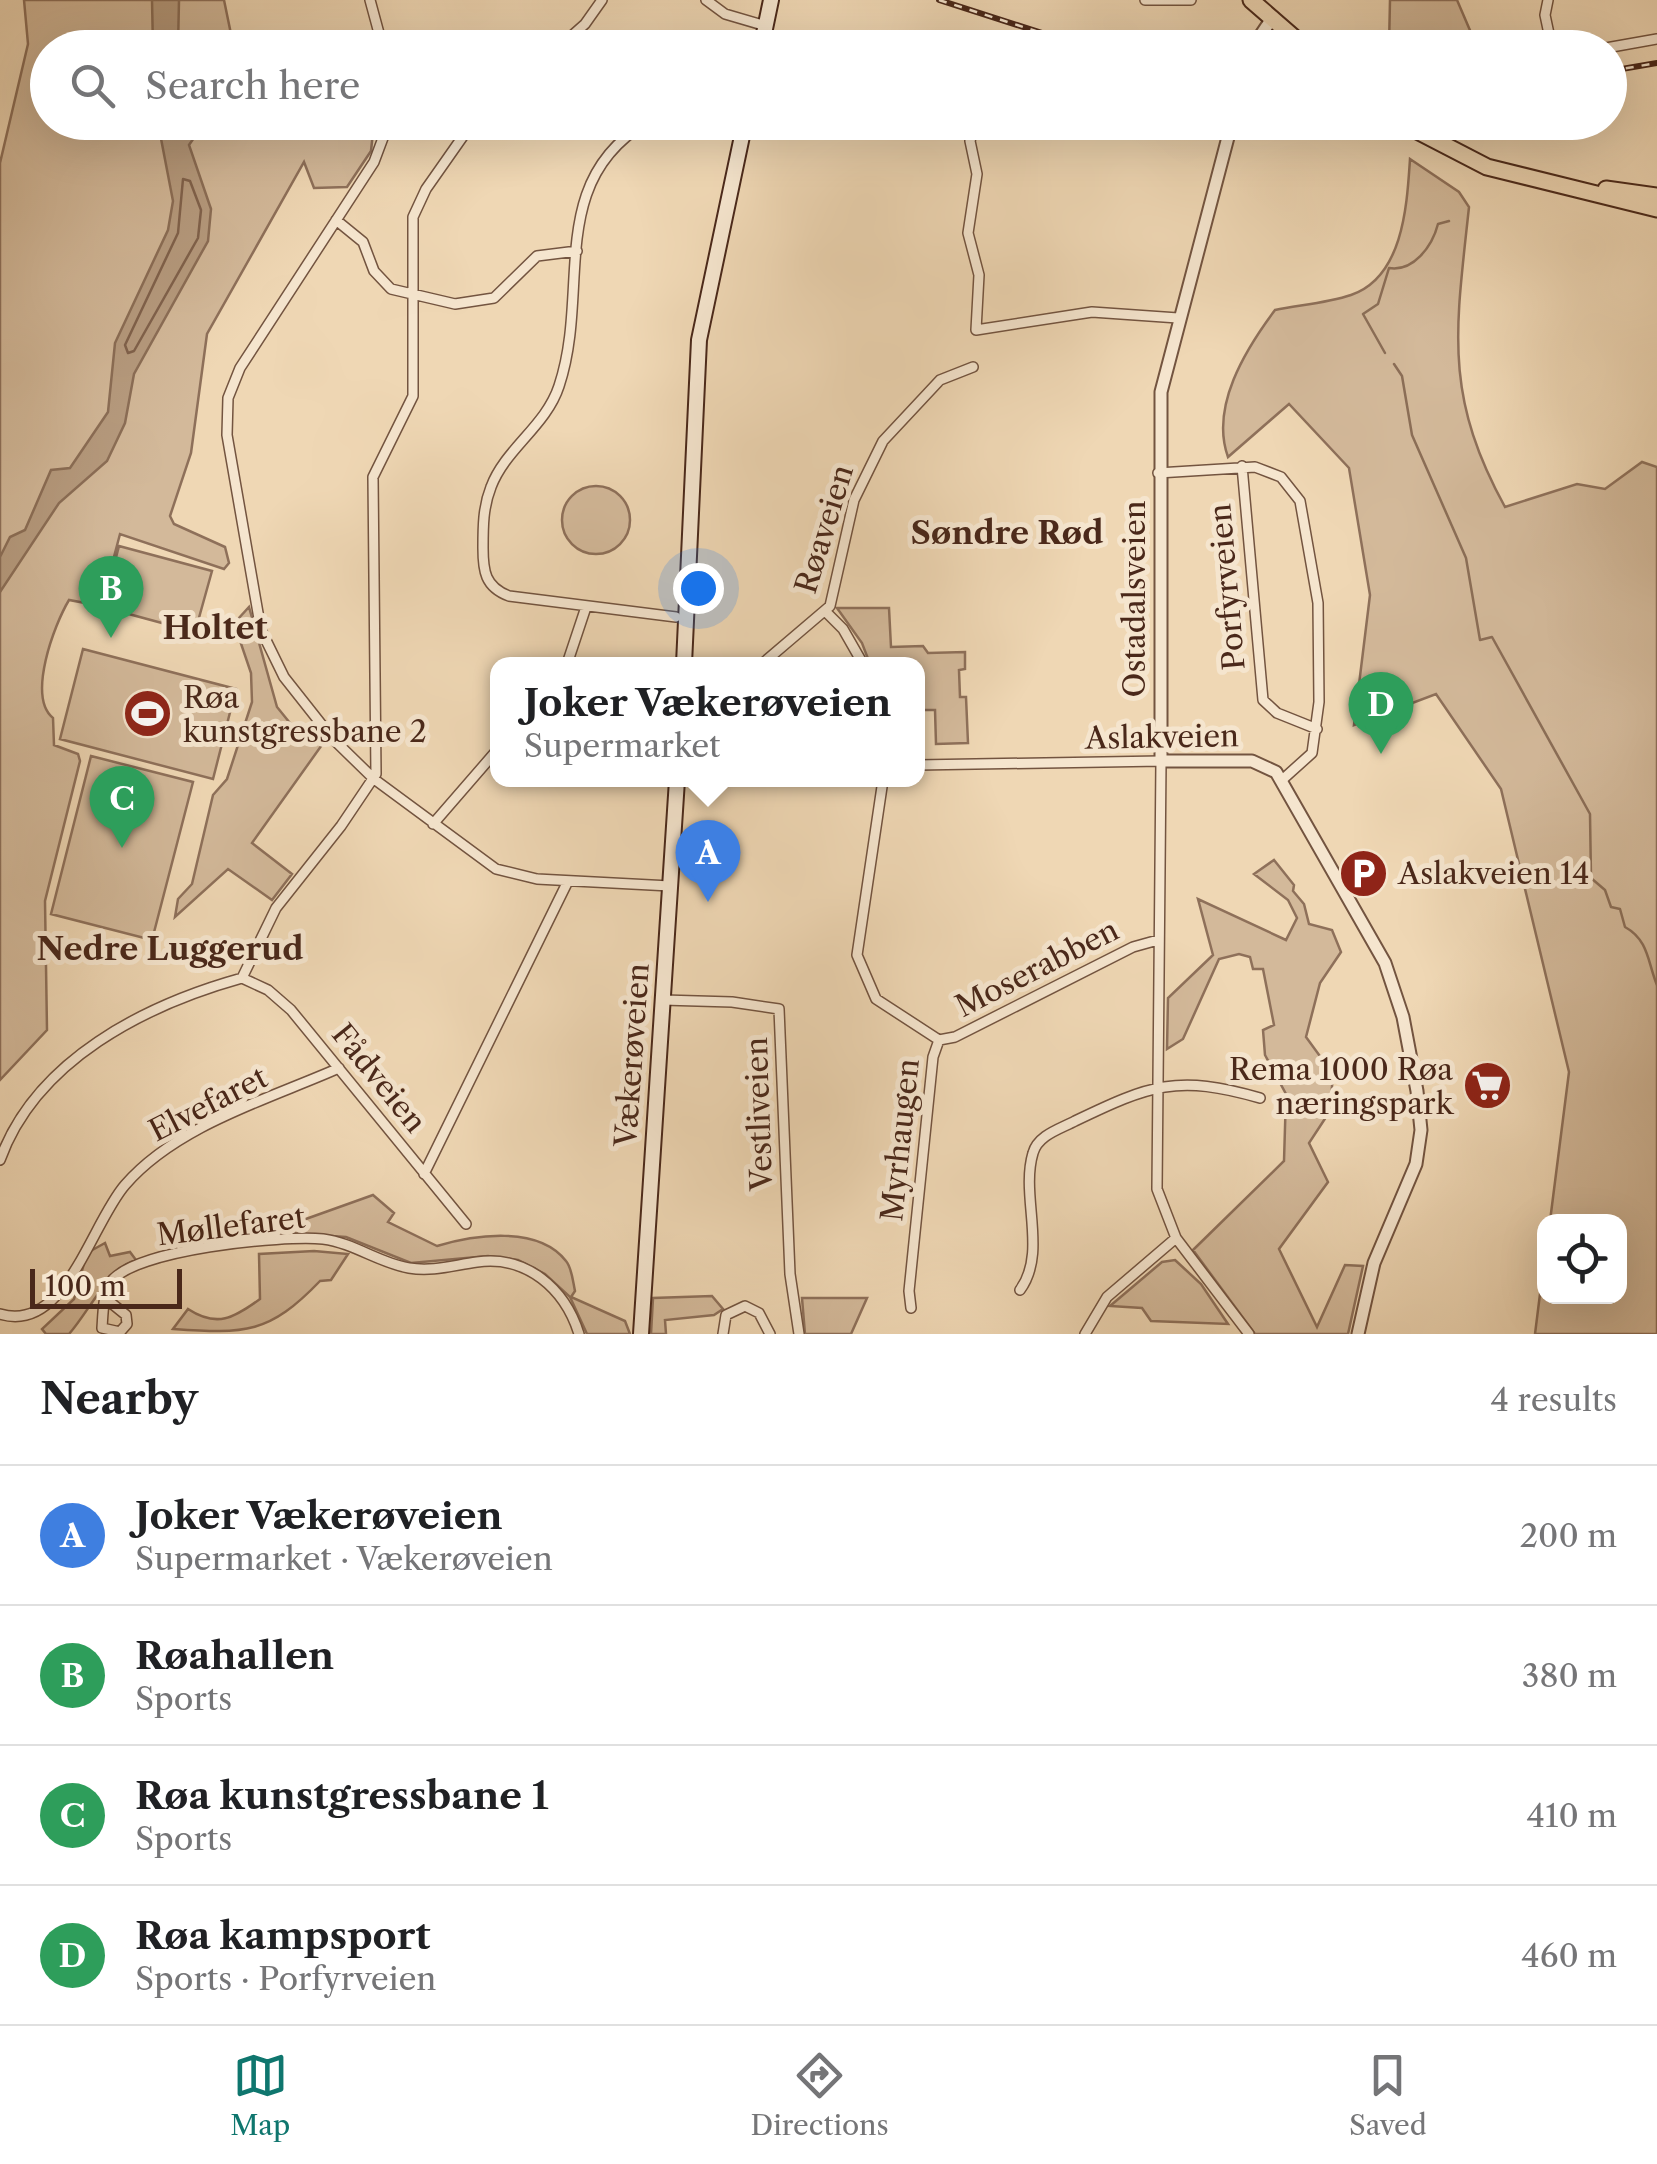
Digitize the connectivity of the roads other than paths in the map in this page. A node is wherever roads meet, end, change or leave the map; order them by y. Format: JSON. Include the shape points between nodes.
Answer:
{"nodes":[{"id":1,"x":370,"y":0,"type":"edge"},
{"id":2,"x":602,"y":0,"type":"edge"},
{"id":3,"x":706,"y":0,"type":"edge"},
{"id":4,"x":772,"y":0,"type":"edge"},
{"id":5,"x":1145,"y":0,"type":"edge"},
{"id":6,"x":1191,"y":0,"type":"edge"},
{"id":7,"x":1241,"y":0,"type":"edge"},
{"id":8,"x":1251,"y":0,"type":"edge"},
{"id":9,"x":1548,"y":0,"type":"edge"},
{"id":10,"x":1275,"y":23,"type":"junction"},
{"id":11,"x":766,"y":26,"type":"junction"},
{"id":12,"x":378,"y":30,"type":"edge"},
{"id":13,"x":578,"y":30,"type":"edge"},
{"id":14,"x":765,"y":30,"type":"edge"},
{"id":15,"x":1269,"y":30,"type":"edge"},
{"id":16,"x":1272,"y":30,"type":"edge"},
{"id":17,"x":1284,"y":30,"type":"edge"},
{"id":18,"x":1548,"y":30,"type":"edge"},
{"id":19,"x":1657,"y":38,"type":"edge"},
{"id":20,"x":1627,"y":44,"type":"edge"},
{"id":21,"x":382,"y":140,"type":"edge"},
{"id":22,"x":460,"y":140,"type":"edge"},
{"id":23,"x":621,"y":140,"type":"edge"},
{"id":24,"x":742,"y":140,"type":"edge"},
{"id":25,"x":970,"y":140,"type":"edge"},
{"id":26,"x":1228,"y":140,"type":"edge"},
{"id":27,"x":1428,"y":140,"type":"edge"},
{"id":28,"x":1533,"y":180,"type":"junction"},
{"id":29,"x":1657,"y":196,"type":"edge"},
{"id":30,"x":1657,"y":209,"type":"edge"},
{"id":31,"x":336,"y":220,"type":"junction"},
{"id":32,"x":577,"y":251,"type":"junction"},
{"id":33,"x":413,"y":296,"type":"junction"},
{"id":34,"x":1178,"y":318,"type":"junction"},
{"id":35,"x":973,"y":367,"type":"dead end"},
{"id":36,"x":1242,"y":466,"type":"junction"},
{"id":37,"x":1158,"y":473,"type":"junction"},
{"id":38,"x":586,"y":607,"type":"junction"},
{"id":39,"x":826,"y":612,"type":"junction"},
{"id":40,"x":676,"y":617,"type":"dead end"},
{"id":41,"x":569,"y":657,"type":"edge"},
{"id":42,"x":684,"y":657,"type":"edge"},
{"id":43,"x":771,"y":657,"type":"edge"},
{"id":44,"x":859,"y":657,"type":"edge"},
{"id":45,"x":1317,"y":729,"type":"junction"},
{"id":46,"x":490,"y":757,"type":"edge"},
{"id":47,"x":1161,"y":761,"type":"junction"},
{"id":48,"x":925,"y":765,"type":"edge"},
{"id":49,"x":374,"y":780,"type":"junction"},
{"id":50,"x":1282,"y":780,"type":"junction"},
{"id":51,"x":677,"y":787,"type":"edge"},
{"id":52,"x":882,"y":787,"type":"edge"},
{"id":53,"x":433,"y":824,"type":"junction"},
{"id":54,"x":568,"y":881,"type":"junction"},
{"id":55,"x":670,"y":886,"type":"junction"},
{"id":56,"x":1158,"y":940,"type":"junction"},
{"id":57,"x":242,"y":978,"type":"junction"},
{"id":58,"x":663,"y":1000,"type":"junction"},
{"id":59,"x":938,"y":1040,"type":"junction"},
{"id":60,"x":339,"y":1068,"type":"junction"},
{"id":61,"x":1156,"y":1085,"type":"junction"},
{"id":62,"x":1260,"y":1098,"type":"dead end"},
{"id":63,"x":0,"y":1160,"type":"edge"},
{"id":64,"x":424,"y":1174,"type":"junction"},
{"id":65,"x":466,"y":1224,"type":"dead end"},
{"id":66,"x":1176,"y":1238,"type":"junction"},
{"id":67,"x":1020,"y":1290,"type":"dead end"},
{"id":68,"x":105,"y":1298,"type":"dead end"},
{"id":69,"x":911,"y":1308,"type":"dead end"},
{"id":70,"x":0,"y":1314,"type":"edge"},
{"id":71,"x":579,"y":1334,"type":"edge"},
{"id":72,"x":642,"y":1334,"type":"edge"},
{"id":73,"x":723,"y":1334,"type":"edge"},
{"id":74,"x":770,"y":1334,"type":"edge"},
{"id":75,"x":799,"y":1334,"type":"edge"},
{"id":76,"x":1085,"y":1334,"type":"edge"},
{"id":77,"x":1249,"y":1334,"type":"edge"},
{"id":78,"x":1358,"y":1334,"type":"edge"}],
"edges":[{"from":1,"to":12,"type":"street"},
{"from":2,"to":13,"type":"street"},
{"from":3,"to":11,"type":"street","via":[[725,14]]},
{"from":4,"to":11,"type":"main road"},
{"from":5,"to":6,"type":"street"},
{"from":7,"to":10,"type":"main road"},
{"from":8,"to":10,"type":"main road"},
{"from":9,"to":18,"type":"street"},
{"from":10,"to":15,"type":"street"},
{"from":10,"to":16,"type":"street"},
{"from":10,"to":17,"type":"main road"},
{"from":11,"to":14,"type":"main road"},
{"from":19,"to":20,"type":"street"},
{"from":21,"to":31,"type":"street"},
{"from":22,"to":33,"type":"street","via":[[413,216]]},
{"from":23,"to":32,"type":"street","via":[[593,173]]},
{"from":24,"to":42,"type":"main road","via":[[696,361]]},
{"from":25,"to":34,"type":"street","via":[[977,174],[968,238],[978,275],[976,330],[1092,312]]},
{"from":26,"to":34,"type":"street","name":"Ostadalsveien"},
{"from":27,"to":28,"type":"main road"},
{"from":28,"to":29,"type":"main road"},
{"from":28,"to":30,"type":"main road"},
{"from":31,"to":33,"type":"street","via":[[363,242],[382,281]]},
{"from":31,"to":49,"type":"street","via":[[240,368],[228,398],[227,436],[266,646],[333,739]]},
{"from":32,"to":33,"type":"street","via":[[536,256],[484,302]]},
{"from":32,"to":38,"type":"street","via":[[558,390],[492,484],[483,566],[489,584],[502,594]]},
{"from":33,"to":49,"type":"street","via":[[412,396],[372,488]]},
{"from":34,"to":37,"type":"street","name":"Ostadalsveien","via":[[1160,392]]},
{"from":35,"to":39,"type":"street","name":"Røaveien","via":[[940,380],[876,452],[854,500]]},
{"from":36,"to":37,"type":"street","name":"Porfyrveien"},
{"from":36,"to":45,"type":"street","name":"Porfyrveien","via":[[1263,700]]},
{"from":36,"to":45,"type":"street","name":"Porfyrveien","via":[[1281,476],[1305,513],[1318,602]]},
{"from":37,"to":47,"type":"street","name":"Ostadalsveien"},
{"from":38,"to":40,"type":"street"},
{"from":38,"to":41,"type":"street"},
{"from":39,"to":43,"type":"street","name":"Røaveien"},
{"from":39,"to":44,"type":"street"},
{"from":45,"to":50,"type":"street","name":"Porfyrveien","via":[[1308,760]]},
{"from":46,"to":53,"type":"street"},
{"from":47,"to":48,"type":"street","name":"Aslakveien"},
{"from":47,"to":50,"type":"street","name":"Aslakveien","via":[[1258,762]]},
{"from":47,"to":56,"type":"street","name":"Ostadalsveien"},
{"from":49,"to":53,"type":"street"},
{"from":49,"to":57,"type":"street","via":[[276,908]]},
{"from":50,"to":78,"type":"street","via":[[1385,963],[1419,1105],[1416,1164],[1374,1262]]},
{"from":51,"to":55,"type":"main road","name":"Vækerøveien"},
{"from":52,"to":59,"type":"street","name":"Myrhaugen","via":[[857,955],[876,998]]},
{"from":53,"to":54,"type":"street","via":[[505,873]]},
{"from":54,"to":55,"type":"street"},
{"from":54,"to":64,"type":"street"},
{"from":55,"to":58,"type":"main road","name":"Vækerøveien"},
{"from":56,"to":59,"type":"street","name":"Moserabben"},
{"from":56,"to":61,"type":"street","name":"Ostadalsveien"},
{"from":57,"to":60,"type":"street","name":"Fådveien","via":[[277,996]]},
{"from":57,"to":63,"type":"street","via":[[125,1027],[74,1058],[33,1098]]},
{"from":58,"to":72,"type":"main road","name":"Vækerøveien"},
{"from":58,"to":75,"type":"street","name":"Vestliveien","via":[[779,1009],[790,1274]]},
{"from":59,"to":69,"type":"street","name":"Myrhaugen"},
{"from":60,"to":64,"type":"street","name":"Fådveien"},
{"from":60,"to":70,"type":"street","name":"Elvefaret","via":[[204,1129],[151,1161],[116,1196],[54,1308],[26,1319]]},
{"from":61,"to":62,"type":"street","via":[[1214,1084]]},
{"from":61,"to":66,"type":"street","name":"Ostadalsveien","via":[[1156,1179]]},
{"from":61,"to":67,"type":"street","via":[[1037,1144],[1031,1268]]},
{"from":64,"to":65,"type":"street","name":"Fådveien"},
{"from":66,"to":76,"type":"street","via":[[1107,1297]]},
{"from":66,"to":77,"type":"street","name":"Ostadalsveien"},
{"from":68,"to":71,"type":"street","name":"Møllefaret","via":[[110,1283],[141,1262],[321,1239],[404,1268],[517,1265],[553,1286]]},
{"from":73,"to":74,"type":"street","via":[[726,1315],[744,1306],[759,1314]]}]}
